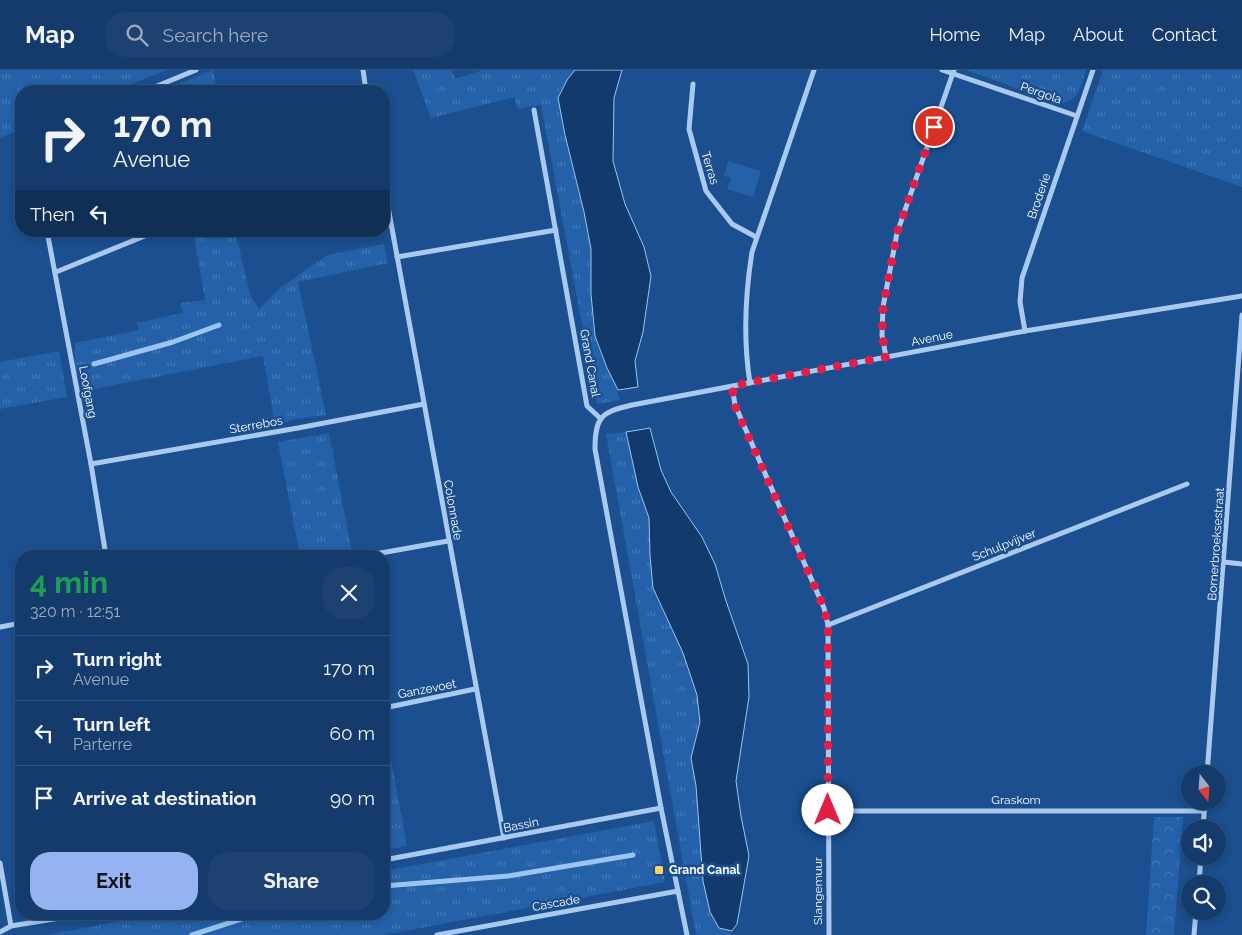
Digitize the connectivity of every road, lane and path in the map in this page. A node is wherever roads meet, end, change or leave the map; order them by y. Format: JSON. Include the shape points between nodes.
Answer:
{"nodes":[{"id":1,"x":196,"y":70,"type":"edge"},
{"id":2,"x":362,"y":70,"type":"edge"},
{"id":3,"x":814,"y":70,"type":"edge"},
{"id":4,"x":942,"y":70,"type":"edge"},
{"id":5,"x":1094,"y":70,"type":"edge"},
{"id":6,"x":953,"y":72,"type":"edge"},
{"id":7,"x":693,"y":84,"type":"dead end"},
{"id":8,"x":160,"y":85,"type":"edge"},
{"id":9,"x":365,"y":85,"type":"edge"},
{"id":10,"x":534,"y":110,"type":"dead end"},
{"id":11,"x":1077,"y":116,"type":"junction"},
{"id":12,"x":390,"y":218,"type":"edge"},
{"id":13,"x":556,"y":230,"type":"junction"},
{"id":14,"x":48,"y":237,"type":"edge"},
{"id":15,"x":142,"y":237,"type":"edge"},
{"id":16,"x":756,"y":237,"type":"junction"},
{"id":17,"x":397,"y":257,"type":"junction"},
{"id":18,"x":56,"y":272,"type":"junction"},
{"id":19,"x":1242,"y":296,"type":"edge"},
{"id":20,"x":1242,"y":315,"type":"edge"},
{"id":21,"x":1025,"y":331,"type":"junction"},
{"id":22,"x":886,"y":357,"type":"junction"},
{"id":23,"x":750,"y":383,"type":"junction"},
{"id":24,"x":732,"y":386,"type":"junction"},
{"id":25,"x":424,"y":404,"type":"junction"},
{"id":26,"x":601,"y":419,"type":"junction"},
{"id":27,"x":91,"y":464,"type":"junction"},
{"id":28,"x":1187,"y":484,"type":"dead end"},
{"id":29,"x":448,"y":541,"type":"junction"},
{"id":30,"x":105,"y":550,"type":"edge"},
{"id":31,"x":390,"y":551,"type":"edge"},
{"id":32,"x":1224,"y":562,"type":"junction"},
{"id":33,"x":1242,"y":564,"type":"edge"},
{"id":34,"x":15,"y":624,"type":"edge"},
{"id":35,"x":828,"y":625,"type":"junction"},
{"id":36,"x":0,"y":627,"type":"edge"},
{"id":37,"x":475,"y":689,"type":"junction"},
{"id":38,"x":390,"y":707,"type":"edge"},
{"id":39,"x":1208,"y":765,"type":"edge"},
{"id":40,"x":661,"y":808,"type":"junction"},
{"id":41,"x":828,"y":810,"type":"junction"},
{"id":42,"x":1204,"y":812,"type":"joint"},
{"id":43,"x":1204,"y":820,"type":"edge"},
{"id":44,"x":504,"y":838,"type":"junction"},
{"id":45,"x":390,"y":859,"type":"edge"},
{"id":46,"x":0,"y":863,"type":"edge"},
{"id":47,"x":678,"y":891,"type":"junction"},
{"id":48,"x":48,"y":920,"type":"edge"},
{"id":49,"x":1195,"y":920,"type":"edge"},
{"id":50,"x":11,"y":926,"type":"junction"},
{"id":51,"x":0,"y":932,"type":"edge"},
{"id":52,"x":437,"y":935,"type":"edge"},
{"id":53,"x":687,"y":935,"type":"edge"},
{"id":54,"x":829,"y":935,"type":"edge"},
{"id":55,"x":1194,"y":935,"type":"edge"}],
"edges":[{"from":1,"to":8,"type":"street"},
{"from":2,"to":9,"type":"street"},
{"from":3,"to":16,"type":"street"},
{"from":4,"to":6,"type":"street","name":"Pergola"},
{"from":5,"to":11,"type":"street","name":"Broderie"},
{"from":6,"to":11,"type":"street","name":"Pergola"},
{"from":6,"to":22,"type":"street","via":[[897,233],[883,307],[882,335]]},
{"from":7,"to":16,"type":"street","name":"Terras","via":[[688,129],[706,192],[732,224]]},
{"from":10,"to":13,"type":"street","name":"Grand Canal"},
{"from":11,"to":21,"type":"street","name":"Broderie","via":[[1022,278],[1020,302]]},
{"from":12,"to":17,"type":"street","name":"Colonnade"},
{"from":13,"to":17,"type":"street"},
{"from":13,"to":26,"type":"street","name":"Grand Canal","via":[[587,406]]},
{"from":14,"to":18,"type":"street","name":"Loofgang"},
{"from":15,"to":18,"type":"street"},
{"from":16,"to":23,"type":"street","via":[[748,274],[745,335]]},
{"from":17,"to":25,"type":"street","name":"Colonnade"},
{"from":18,"to":27,"type":"street","name":"Loofgang"},
{"from":19,"to":21,"type":"street","name":"Avenue"},
{"from":20,"to":32,"type":"street","name":"Bornerbroeksestraat"},
{"from":21,"to":22,"type":"street","name":"Avenue"},
{"from":22,"to":23,"type":"street","name":"Avenue"},
{"from":23,"to":24,"type":"street","name":"Avenue"},
{"from":24,"to":26,"type":"street","name":"Avenue","via":[[611,410]]},
{"from":24,"to":35,"type":"street","name":"Slangemuur","via":[[735,406],[824,608]]},
{"from":25,"to":27,"type":"street","name":"Sterrebos"},
{"from":25,"to":29,"type":"street","name":"Colonnade"},
{"from":26,"to":40,"type":"street","via":[[595,431],[595,449]]},
{"from":27,"to":30,"type":"street","name":"Loofgang"},
{"from":28,"to":35,"type":"street","name":"Schulpvijver"},
{"from":29,"to":31,"type":"street"},
{"from":29,"to":37,"type":"street","name":"Colonnade"},
{"from":32,"to":33,"type":"street"},
{"from":32,"to":39,"type":"street","name":"Bornerbroeksestraat"},
{"from":34,"to":36,"type":"street"},
{"from":35,"to":41,"type":"street","name":"Slangemuur"},
{"from":37,"to":38,"type":"street","name":"Ganzevoet"},
{"from":37,"to":44,"type":"street","name":"Colonnade"},
{"from":40,"to":44,"type":"street","name":"Bassin"},
{"from":40,"to":47,"type":"street"},
{"from":41,"to":42,"type":"street","name":"Graskom"},
{"from":41,"to":54,"type":"street","name":"Slangemuur"},
{"from":42,"to":43,"type":"street"},
{"from":44,"to":45,"type":"street","name":"Bassin"},
{"from":46,"to":50,"type":"street"},
{"from":47,"to":52,"type":"street","name":"Cascade"},
{"from":47,"to":53,"type":"street"},
{"from":48,"to":50,"type":"street"},
{"from":49,"to":55,"type":"street"},
{"from":50,"to":51,"type":"street"}]}
